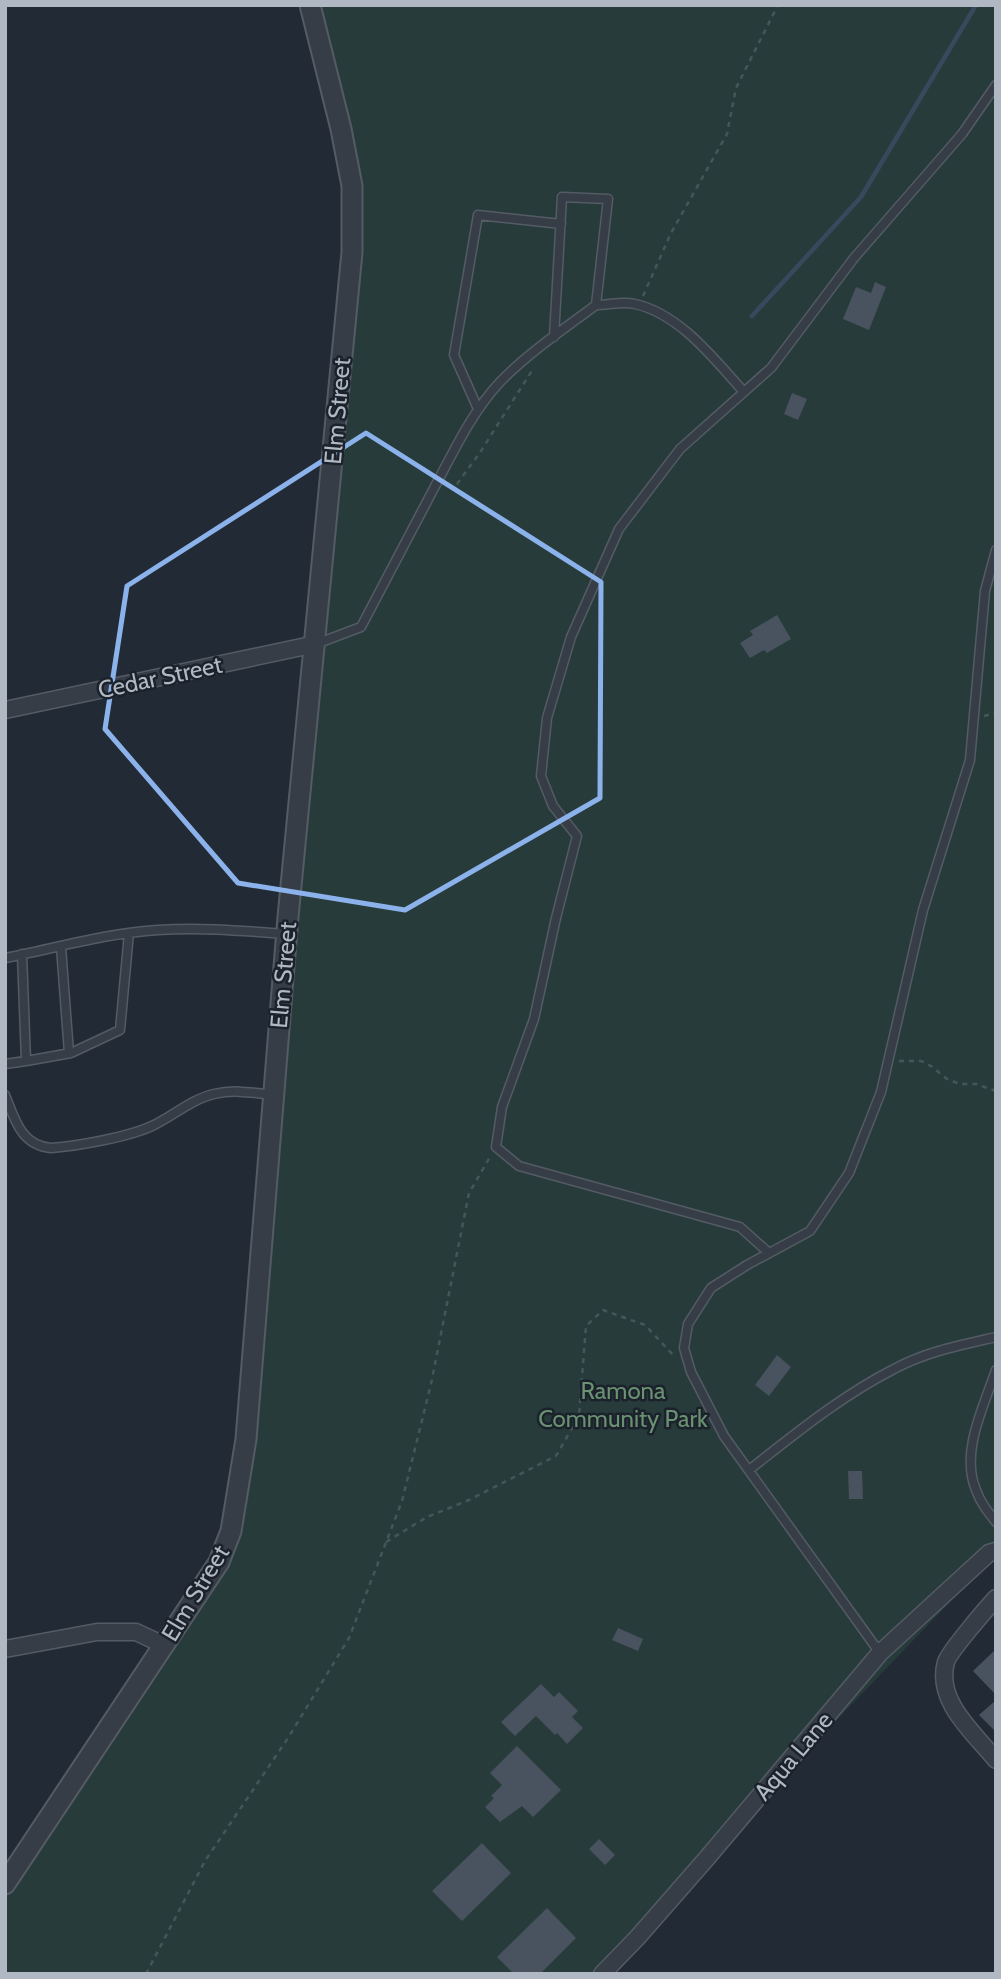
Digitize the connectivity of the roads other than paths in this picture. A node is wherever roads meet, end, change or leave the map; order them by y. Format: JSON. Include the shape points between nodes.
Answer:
{"nodes":[{"id":1,"x":310,"y":5,"type":"edge"},
{"id":2,"x":996,"y":85,"type":"edge"},
{"id":3,"x":561,"y":224,"type":"junction"},
{"id":4,"x":596,"y":306,"type":"junction"},
{"id":5,"x":554,"y":337,"type":"junction"},
{"id":6,"x":744,"y":392,"type":"junction"},
{"id":7,"x":478,"y":409,"type":"junction"},
{"id":8,"x":996,"y":550,"type":"edge"},
{"id":9,"x":316,"y":644,"type":"junction"},
{"id":10,"x":5,"y":710,"type":"edge"},
{"id":11,"x":129,"y":933,"type":"junction"},
{"id":12,"x":286,"y":934,"type":"junction"},
{"id":13,"x":61,"y":947,"type":"junction"},
{"id":14,"x":22,"y":954,"type":"junction"},
{"id":15,"x":5,"y":958,"type":"edge"},
{"id":16,"x":69,"y":1053,"type":"junction"},
{"id":17,"x":26,"y":1061,"type":"junction"},
{"id":18,"x":5,"y":1064,"type":"edge"},
{"id":19,"x":5,"y":1094,"type":"edge"},
{"id":20,"x":274,"y":1095,"type":"junction"},
{"id":21,"x":769,"y":1253,"type":"junction"},
{"id":22,"x":996,"y":1337,"type":"edge"},
{"id":23,"x":996,"y":1370,"type":"edge"},
{"id":24,"x":749,"y":1470,"type":"junction"},
{"id":25,"x":996,"y":1522,"type":"edge"},
{"id":26,"x":996,"y":1551,"type":"edge"},
{"id":27,"x":996,"y":1598,"type":"edge"},
{"id":28,"x":164,"y":1645,"type":"junction"},
{"id":29,"x":5,"y":1649,"type":"edge"},
{"id":30,"x":880,"y":1653,"type":"junction"},
{"id":31,"x":996,"y":1760,"type":"edge"},
{"id":32,"x":5,"y":1884,"type":"edge"},
{"id":33,"x":602,"y":1974,"type":"edge"}],
"edges":[{"from":1,"to":9,"type":"street","name":"Elm Street","via":[[352,186],[352,252]]},
{"from":2,"to":6,"type":"lane","via":[[962,134],[855,258],[771,368]]},
{"from":3,"to":4,"type":"lane","via":[[562,197],[608,199]]},
{"from":3,"to":5,"type":"lane"},
{"from":3,"to":7,"type":"lane","via":[[478,215],[454,355]]},
{"from":4,"to":5,"type":"lane"},
{"from":4,"to":6,"type":"lane","via":[[633,303],[667,316]]},
{"from":5,"to":7,"type":"lane","via":[[501,381]]},
{"from":6,"to":21,"type":"lane","via":[[680,449],[620,529],[570,637],[547,718],[541,776],[553,806],[577,836],[534,1019],[502,1107],[496,1147],[519,1166],[740,1227]]},
{"from":7,"to":9,"type":"lane","via":[[361,627]]},
{"from":8,"to":21,"type":"lane","via":[[985,591],[970,760],[923,910],[881,1092],[849,1173],[810,1231]]},
{"from":9,"to":10,"type":"street","name":"Cedar Street"},
{"from":9,"to":12,"type":"street","name":"Elm Street"},
{"from":11,"to":12,"type":"lane","via":[[205,929]]},
{"from":11,"to":13,"type":"lane"},
{"from":11,"to":16,"type":"lane","via":[[120,1030]]},
{"from":12,"to":20,"type":"street","name":"Elm Street"},
{"from":13,"to":14,"type":"lane"},
{"from":13,"to":16,"type":"lane"},
{"from":14,"to":15,"type":"lane"},
{"from":14,"to":17,"type":"lane"},
{"from":16,"to":17,"type":"lane"},
{"from":17,"to":18,"type":"lane"},
{"from":19,"to":20,"type":"lane","via":[[25,1137],[51,1148],[150,1126],[216,1093]]},
{"from":20,"to":28,"type":"street","name":"Elm Street","via":[[246,1439],[230,1531],[219,1562]]},
{"from":21,"to":24,"type":"lane","via":[[711,1288],[688,1324],[684,1348],[724,1436]]},
{"from":22,"to":24,"type":"lane","via":[[895,1368],[822,1414]]},
{"from":23,"to":25,"type":"lane","via":[[971,1449],[971,1471],[975,1489]]},
{"from":24,"to":30,"type":"lane"},
{"from":26,"to":30,"type":"street","name":"Aqua Lane"},
{"from":27,"to":31,"type":"street","via":[[946,1661],[944,1687],[953,1708]]},
{"from":28,"to":29,"type":"street","via":[[136,1632],[97,1632]]},
{"from":28,"to":32,"type":"street","name":"Elm Street"},
{"from":30,"to":33,"type":"street","name":"Aqua Lane","via":[[690,1878]]}]}
